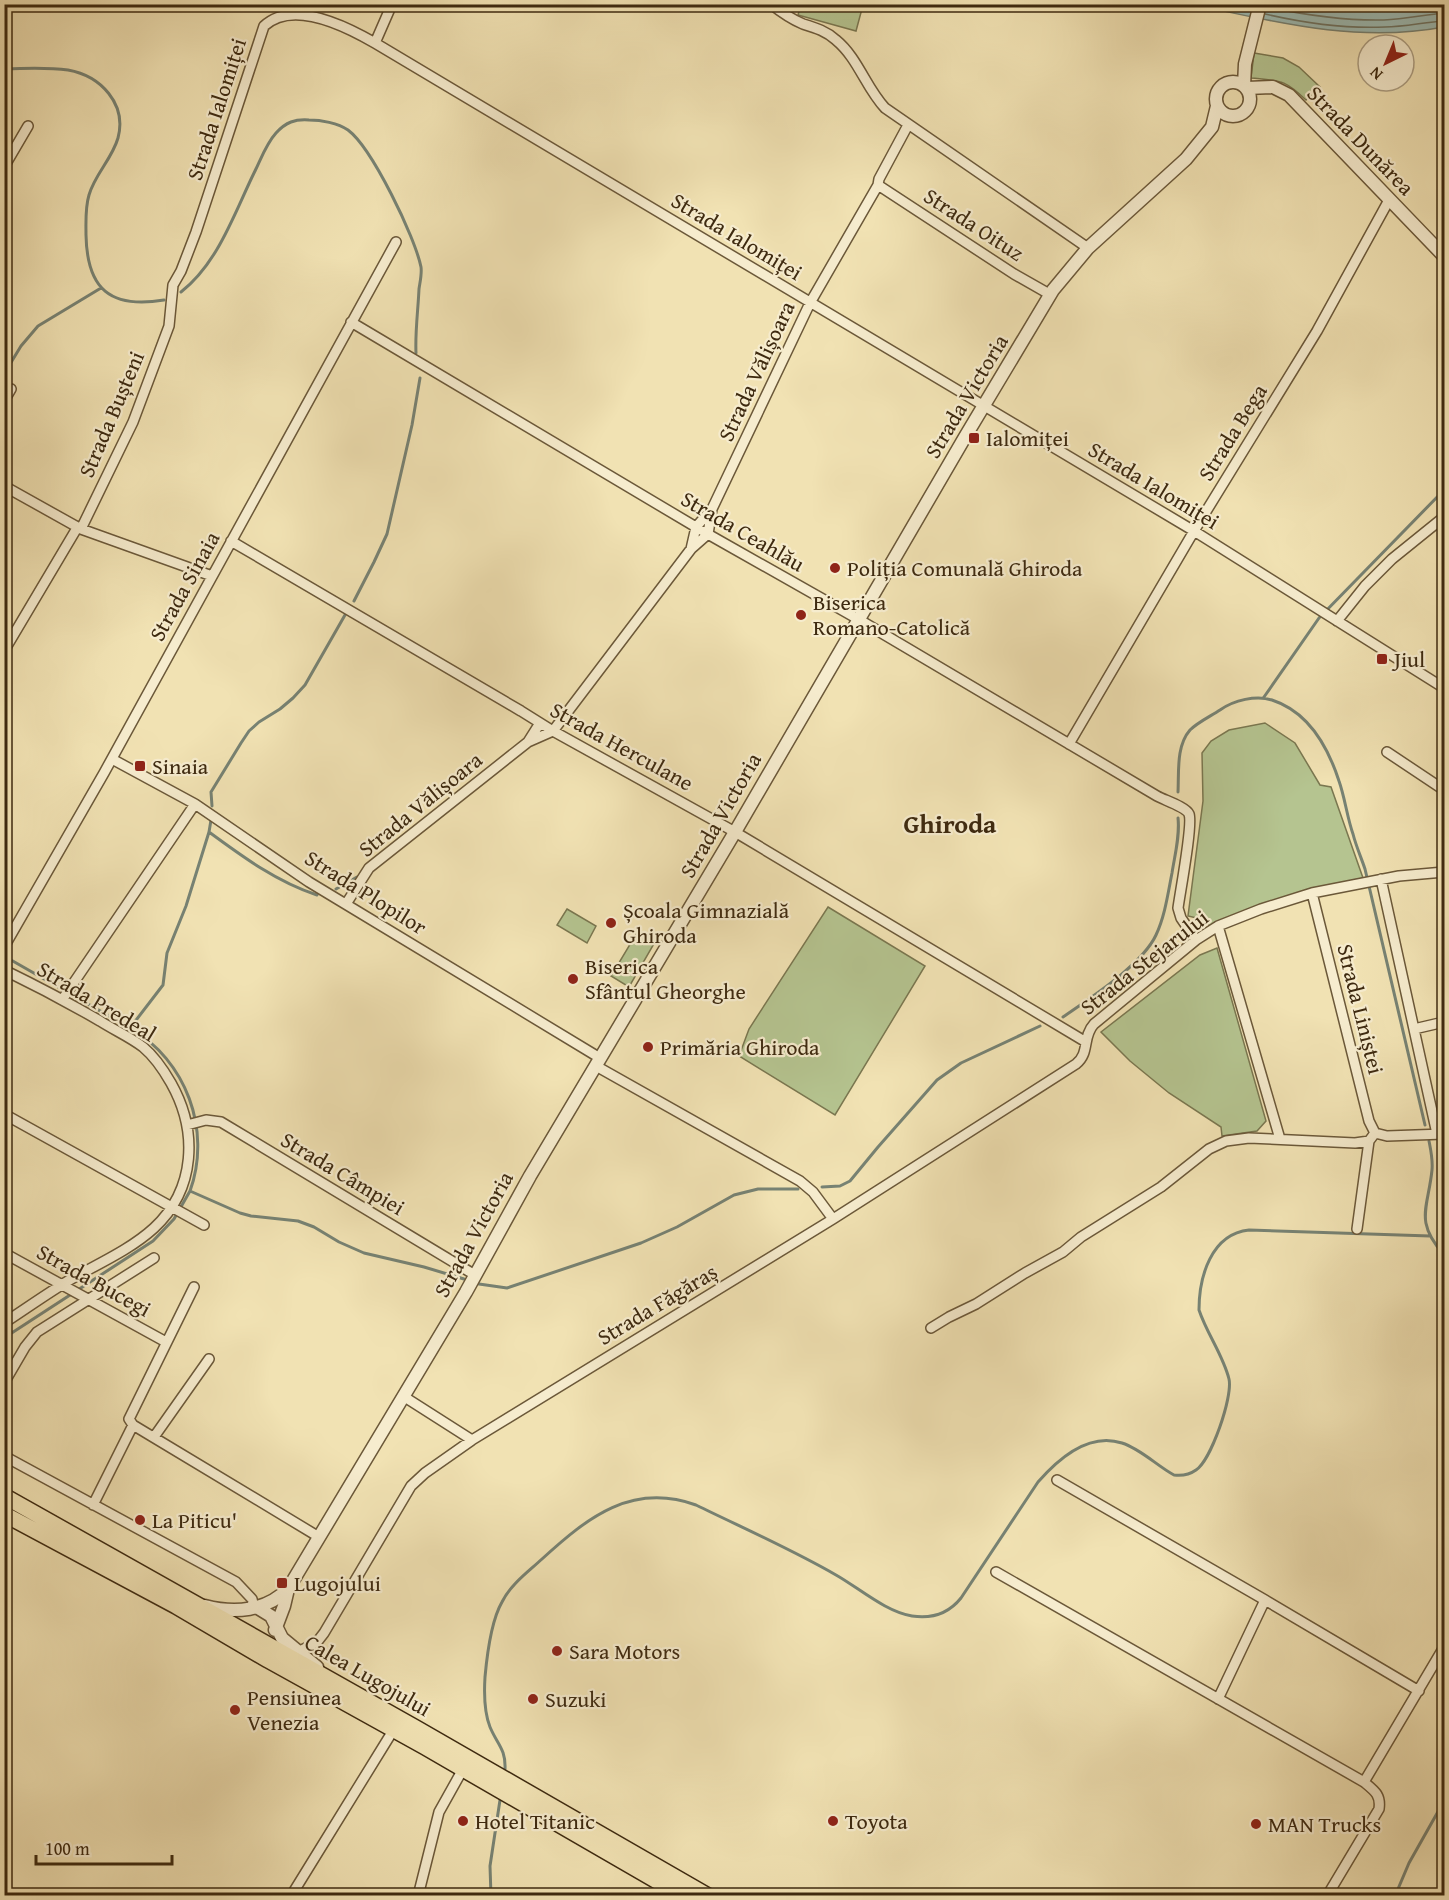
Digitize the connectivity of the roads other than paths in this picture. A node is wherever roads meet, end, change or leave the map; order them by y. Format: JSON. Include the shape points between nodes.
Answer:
{"nodes":[{"id":1,"x":393,"y":4,"type":"edge"},
{"id":2,"x":771,"y":4,"type":"edge"},
{"id":3,"x":1260,"y":4,"type":"edge"},
{"id":4,"x":375,"y":43,"type":"junction"},
{"id":5,"x":1245,"y":64,"type":"junction"},
{"id":6,"x":1232,"y":82,"type":"junction"},
{"id":7,"x":1245,"y":87,"type":"junction"},
{"id":8,"x":1268,"y":87,"type":"junction"},
{"id":9,"x":1250,"y":101,"type":"junction"},
{"id":10,"x":1217,"y":106,"type":"junction"},
{"id":11,"x":1231,"y":116,"type":"junction"},
{"id":12,"x":908,"y":125,"type":"junction"},
{"id":13,"x":28,"y":126,"type":"dead end"},
{"id":14,"x":1212,"y":127,"type":"junction"},
{"id":15,"x":4,"y":167,"type":"edge"},
{"id":16,"x":878,"y":186,"type":"junction"},
{"id":17,"x":1389,"y":200,"type":"junction"},
{"id":18,"x":396,"y":242,"type":"dead end"},
{"id":19,"x":1088,"y":248,"type":"junction"},
{"id":20,"x":1444,"y":256,"type":"edge"},
{"id":21,"x":1051,"y":295,"type":"junction"},
{"id":22,"x":810,"y":303,"type":"junction"},
{"id":23,"x":170,"y":313,"type":"joint"},
{"id":24,"x":351,"y":322,"type":"junction"},
{"id":25,"x":11,"y":389,"type":"dead end"},
{"id":26,"x":4,"y":401,"type":"edge"},
{"id":27,"x":984,"y":405,"type":"junction"},
{"id":28,"x":4,"y":486,"type":"edge"},
{"id":29,"x":1444,"y":517,"type":"edge"},
{"id":30,"x":79,"y":528,"type":"junction"},
{"id":31,"x":702,"y":531,"type":"junction"},
{"id":32,"x":1194,"y":531,"type":"junction"},
{"id":33,"x":231,"y":541,"type":"junction"},
{"id":34,"x":212,"y":576,"type":"junction"},
{"id":35,"x":1333,"y":618,"type":"junction"},
{"id":36,"x":858,"y":619,"type":"junction"},
{"id":37,"x":4,"y":651,"type":"edge"},
{"id":38,"x":1444,"y":688,"type":"edge"},
{"id":39,"x":546,"y":727,"type":"junction"},
{"id":40,"x":528,"y":742,"type":"junction"},
{"id":41,"x":1069,"y":744,"type":"junction"},
{"id":42,"x":1386,"y":752,"type":"dead end"},
{"id":43,"x":112,"y":759,"type":"junction"},
{"id":44,"x":1444,"y":790,"type":"edge"},
{"id":45,"x":195,"y":804,"type":"junction"},
{"id":46,"x":735,"y":832,"type":"junction"},
{"id":47,"x":1444,"y":872,"type":"edge"},
{"id":48,"x":1378,"y":879,"type":"junction"},
{"id":49,"x":1312,"y":893,"type":"junction"},
{"id":50,"x":346,"y":904,"type":"junction"},
{"id":51,"x":1218,"y":926,"type":"junction"},
{"id":52,"x":1196,"y":940,"type":"junction"},
{"id":53,"x":4,"y":947,"type":"edge"},
{"id":54,"x":4,"y":970,"type":"edge"},
{"id":55,"x":63,"y":998,"type":"junction"},
{"id":56,"x":1444,"y":1022,"type":"edge"},
{"id":57,"x":1414,"y":1029,"type":"junction"},
{"id":58,"x":1086,"y":1042,"type":"junction"},
{"id":59,"x":598,"y":1062,"type":"junction"},
{"id":60,"x":4,"y":1114,"type":"edge"},
{"id":61,"x":193,"y":1123,"type":"junction"},
{"id":62,"x":1441,"y":1134,"type":"edge"},
{"id":63,"x":1372,"y":1137,"type":"junction"},
{"id":64,"x":1280,"y":1139,"type":"junction"},
{"id":65,"x":177,"y":1210,"type":"junction"},
{"id":66,"x":833,"y":1219,"type":"junction"},
{"id":67,"x":204,"y":1225,"type":"dead end"},
{"id":68,"x":1357,"y":1229,"type":"dead end"},
{"id":69,"x":4,"y":1252,"type":"edge"},
{"id":70,"x":154,"y":1258,"type":"dead end"},
{"id":71,"x":475,"y":1275,"type":"junction"},
{"id":72,"x":66,"y":1287,"type":"junction"},
{"id":73,"x":194,"y":1287,"type":"dead end"},
{"id":74,"x":85,"y":1297,"type":"junction"},
{"id":75,"x":4,"y":1323,"type":"edge"},
{"id":76,"x":931,"y":1328,"type":"dead end"},
{"id":77,"x":166,"y":1342,"type":"junction"},
{"id":78,"x":209,"y":1359,"type":"dead end"},
{"id":79,"x":4,"y":1383,"type":"edge"},
{"id":80,"x":403,"y":1396,"type":"junction"},
{"id":81,"x":131,"y":1422,"type":"junction"},
{"id":82,"x":154,"y":1437,"type":"junction"},
{"id":83,"x":472,"y":1440,"type":"junction"},
{"id":84,"x":4,"y":1456,"type":"edge"},
{"id":85,"x":1057,"y":1480,"type":"dead end"},
{"id":86,"x":4,"y":1496,"type":"edge"},
{"id":87,"x":93,"y":1504,"type":"junction"},
{"id":88,"x":4,"y":1514,"type":"edge"},
{"id":89,"x":320,"y":1537,"type":"junction"},
{"id":90,"x":996,"y":1572,"type":"dead end"},
{"id":91,"x":288,"y":1589,"type":"junction"},
{"id":92,"x":1265,"y":1600,"type":"junction"},
{"id":93,"x":195,"y":1603,"type":"junction"},
{"id":94,"x":256,"y":1608,"type":"junction"},
{"id":95,"x":276,"y":1628,"type":"junction"},
{"id":96,"x":230,"y":1637,"type":"junction"},
{"id":97,"x":265,"y":1642,"type":"junction"},
{"id":98,"x":1444,"y":1647,"type":"edge"},
{"id":99,"x":298,"y":1652,"type":"junction"},
{"id":100,"x":345,"y":1688,"type":"junction"},
{"id":101,"x":1419,"y":1691,"type":"junction"},
{"id":102,"x":1218,"y":1699,"type":"junction"},
{"id":103,"x":394,"y":1729,"type":"junction"},
{"id":104,"x":464,"y":1769,"type":"junction"},
{"id":105,"x":1364,"y":1782,"type":"junction"},
{"id":106,"x":291,"y":1896,"type":"edge"},
{"id":107,"x":418,"y":1896,"type":"edge"},
{"id":108,"x":683,"y":1896,"type":"edge"},
{"id":109,"x":708,"y":1896,"type":"edge"},
{"id":110,"x":1327,"y":1896,"type":"edge"}],
"edges":[{"from":1,"to":4,"type":"street"},
{"from":2,"to":12,"type":"street","via":[[838,41],[875,97]]},
{"from":3,"to":5,"type":"street"},
{"from":4,"to":22,"type":"street","name":"Strada Ialomiței"},
{"from":4,"to":23,"type":"street","name":"Strada Ialomiței","via":[[310,8],[294,7],[269,18],[196,232],[173,285]]},
{"from":5,"to":6,"type":"street"},
{"from":5,"to":7,"type":"street"},
{"from":6,"to":7,"type":"street"},
{"from":6,"to":10,"type":"street","via":[[1217,92]]},
{"from":7,"to":8,"type":"street","name":"Strada Dunărea"},
{"from":7,"to":9,"type":"street"},
{"from":8,"to":9,"type":"street"},
{"from":8,"to":17,"type":"street","name":"Strada Dunărea","via":[[1289,95]]},
{"from":9,"to":11,"type":"street","via":[[1246,111]]},
{"from":10,"to":11,"type":"street"},
{"from":10,"to":14,"type":"street","name":"Strada Victoria"},
{"from":11,"to":14,"type":"street","name":"Strada Victoria"},
{"from":12,"to":16,"type":"street","name":"Strada Vălișoara"},
{"from":12,"to":19,"type":"street"},
{"from":13,"to":15,"type":"street"},
{"from":14,"to":19,"type":"street","name":"Strada Victoria","via":[[1186,159]]},
{"from":16,"to":21,"type":"street","name":"Strada Oituz"},
{"from":16,"to":22,"type":"street","name":"Strada Vălișoara"},
{"from":17,"to":20,"type":"street","name":"Strada Dunărea"},
{"from":17,"to":32,"type":"street","name":"Strada Bega","via":[[1317,331]]},
{"from":18,"to":24,"type":"street","name":"Strada Sinaia"},
{"from":19,"to":21,"type":"street","name":"Strada Victoria"},
{"from":21,"to":27,"type":"street","name":"Strada Victoria"},
{"from":22,"to":27,"type":"street","name":"Strada Ialomiței"},
{"from":22,"to":31,"type":"street","name":"Strada Vălișoara"},
{"from":23,"to":30,"type":"street","name":"Strada Bușteni","via":[[169,326],[137,412]]},
{"from":24,"to":31,"type":"street","name":"Strada Ceahlău"},
{"from":24,"to":33,"type":"street","name":"Strada Sinaia"},
{"from":25,"to":26,"type":"street"},
{"from":27,"to":32,"type":"street","name":"Strada Ialomiței"},
{"from":27,"to":36,"type":"street","name":"Strada Victoria"},
{"from":28,"to":30,"type":"street"},
{"from":29,"to":35,"type":"street","via":[[1392,559]]},
{"from":30,"to":34,"type":"street"},
{"from":30,"to":37,"type":"street","name":"Strada Bușteni"},
{"from":31,"to":36,"type":"street","name":"Strada Ceahlău"},
{"from":31,"to":39,"type":"street","name":"Strada Vălișoara"},
{"from":32,"to":35,"type":"street","name":"Strada Ialomiței"},
{"from":32,"to":41,"type":"street","name":"Strada Bega"},
{"from":33,"to":34,"type":"street","name":"Strada Sinaia"},
{"from":33,"to":39,"type":"street","name":"Strada Herculane"},
{"from":34,"to":43,"type":"street","name":"Strada Sinaia"},
{"from":35,"to":38,"type":"street","name":"Strada Ialomiței"},
{"from":36,"to":41,"type":"street","name":"Strada Ceahlău"},
{"from":36,"to":46,"type":"street","name":"Strada Victoria"},
{"from":39,"to":40,"type":"street","name":"Strada Vălișoara"},
{"from":39,"to":40,"type":"street","name":"Strada Vălișoara"},
{"from":39,"to":46,"type":"street","name":"Strada Herculane"},
{"from":40,"to":50,"type":"street","name":"Strada Vălișoara","via":[[369,868]]},
{"from":41,"to":52,"type":"street","name":"Strada Ceahlău","via":[[1189,814],[1178,908]]},
{"from":42,"to":44,"type":"street"},
{"from":43,"to":45,"type":"street","name":"Strada Plopilor"},
{"from":43,"to":53,"type":"street","name":"Strada Sinaia"},
{"from":45,"to":50,"type":"street","name":"Strada Plopilor"},
{"from":45,"to":55,"type":"street"},
{"from":46,"to":58,"type":"street","name":"Strada Herculane"},
{"from":46,"to":59,"type":"street","name":"Strada Victoria"},
{"from":47,"to":48,"type":"street","name":"Strada Stejarului"},
{"from":48,"to":49,"type":"street","name":"Strada Stejarului"},
{"from":48,"to":57,"type":"street"},
{"from":49,"to":51,"type":"street","name":"Strada Stejarului"},
{"from":49,"to":63,"type":"street","name":"Strada Liniștei"},
{"from":50,"to":59,"type":"street","name":"Strada Plopilor"},
{"from":51,"to":52,"type":"street","name":"Strada Stejarului"},
{"from":51,"to":64,"type":"street"},
{"from":52,"to":58,"type":"street","name":"Strada Stejarului","via":[[1094,1024]]},
{"from":54,"to":55,"type":"street","name":"Strada Predeal"},
{"from":55,"to":61,"type":"street","name":"Strada Predeal","via":[[152,1055]]},
{"from":56,"to":57,"type":"street"},
{"from":57,"to":62,"type":"street"},
{"from":58,"to":66,"type":"street","name":"Strada Făgăraș","via":[[1084,1055],[1077,1063]]},
{"from":59,"to":66,"type":"street","name":"Strada Plopilor","via":[[800,1180]]},
{"from":59,"to":71,"type":"street","name":"Strada Victoria"},
{"from":60,"to":65,"type":"street"},
{"from":61,"to":65,"type":"street","name":"Strada Predeal"},
{"from":61,"to":71,"type":"street","name":"Strada Câmpiei","via":[[221,1122]]},
{"from":62,"to":63,"type":"street"},
{"from":63,"to":64,"type":"street","via":[[1355,1143]]},
{"from":63,"to":68,"type":"street"},
{"from":64,"to":76,"type":"street","via":[[1242,1139],[1217,1145],[1063,1252]]},
{"from":65,"to":67,"type":"street"},
{"from":65,"to":72,"type":"street","name":"Strada Predeal"},
{"from":66,"to":83,"type":"street","name":"Strada Făgăraș"},
{"from":69,"to":72,"type":"street","name":"Strada Bucegi"},
{"from":70,"to":74,"type":"street"},
{"from":71,"to":80,"type":"street","name":"Strada Victoria"},
{"from":72,"to":74,"type":"street","name":"Strada Bucegi"},
{"from":72,"to":75,"type":"street","name":"Strada Predeal"},
{"from":73,"to":77,"type":"street"},
{"from":74,"to":77,"type":"street","name":"Strada Bucegi"},
{"from":74,"to":79,"type":"street","via":[[32,1336]]},
{"from":77,"to":81,"type":"street"},
{"from":78,"to":82,"type":"street"},
{"from":80,"to":83,"type":"street"},
{"from":80,"to":89,"type":"street","name":"Strada Victoria"},
{"from":81,"to":82,"type":"street"},
{"from":81,"to":87,"type":"street"},
{"from":82,"to":89,"type":"street"},
{"from":83,"to":99,"type":"street","name":"Strada Făgăraș","via":[[415,1481],[324,1632],[317,1642]]},
{"from":84,"to":87,"type":"street"},
{"from":85,"to":92,"type":"street"},
{"from":86,"to":93,"type":"main road","name":"Calea Lugojului"},
{"from":87,"to":94,"type":"street","via":[[236,1582]]},
{"from":88,"to":96,"type":"main road","name":"Calea Lugojului"},
{"from":89,"to":91,"type":"street","name":"Strada Victoria"},
{"from":90,"to":102,"type":"street"},
{"from":91,"to":94,"type":"street","name":"Strada Victoria"},
{"from":91,"to":95,"type":"street","name":"Strada Victoria"},
{"from":92,"to":101,"type":"street"},
{"from":92,"to":102,"type":"street"},
{"from":93,"to":94,"type":"street","name":"Strada Victoria","via":[[229,1611]]},
{"from":93,"to":97,"type":"main road","name":"Calea Lugojului"},
{"from":94,"to":95,"type":"street","via":[[271,1616]]},
{"from":95,"to":97,"type":"street","name":"Strada Victoria"},
{"from":95,"to":99,"type":"street"},
{"from":96,"to":97,"type":"street","via":[[253,1644]]},
{"from":96,"to":103,"type":"main road","name":"Calea Lugojului"},
{"from":97,"to":100,"type":"main road","name":"Calea Lugojului"},
{"from":98,"to":101,"type":"street"},
{"from":99,"to":100,"type":"street"},
{"from":100,"to":109,"type":"main road","name":"Calea Lugojului"},
{"from":101,"to":105,"type":"street"},
{"from":102,"to":105,"type":"street"},
{"from":103,"to":104,"type":"main road","name":"Calea Lugojului"},
{"from":103,"to":106,"type":"street"},
{"from":104,"to":107,"type":"street","via":[[439,1812]]},
{"from":104,"to":108,"type":"main road","name":"Calea Lugojului"},
{"from":105,"to":110,"type":"street","via":[[1377,1792],[1379,1809]]}]}
